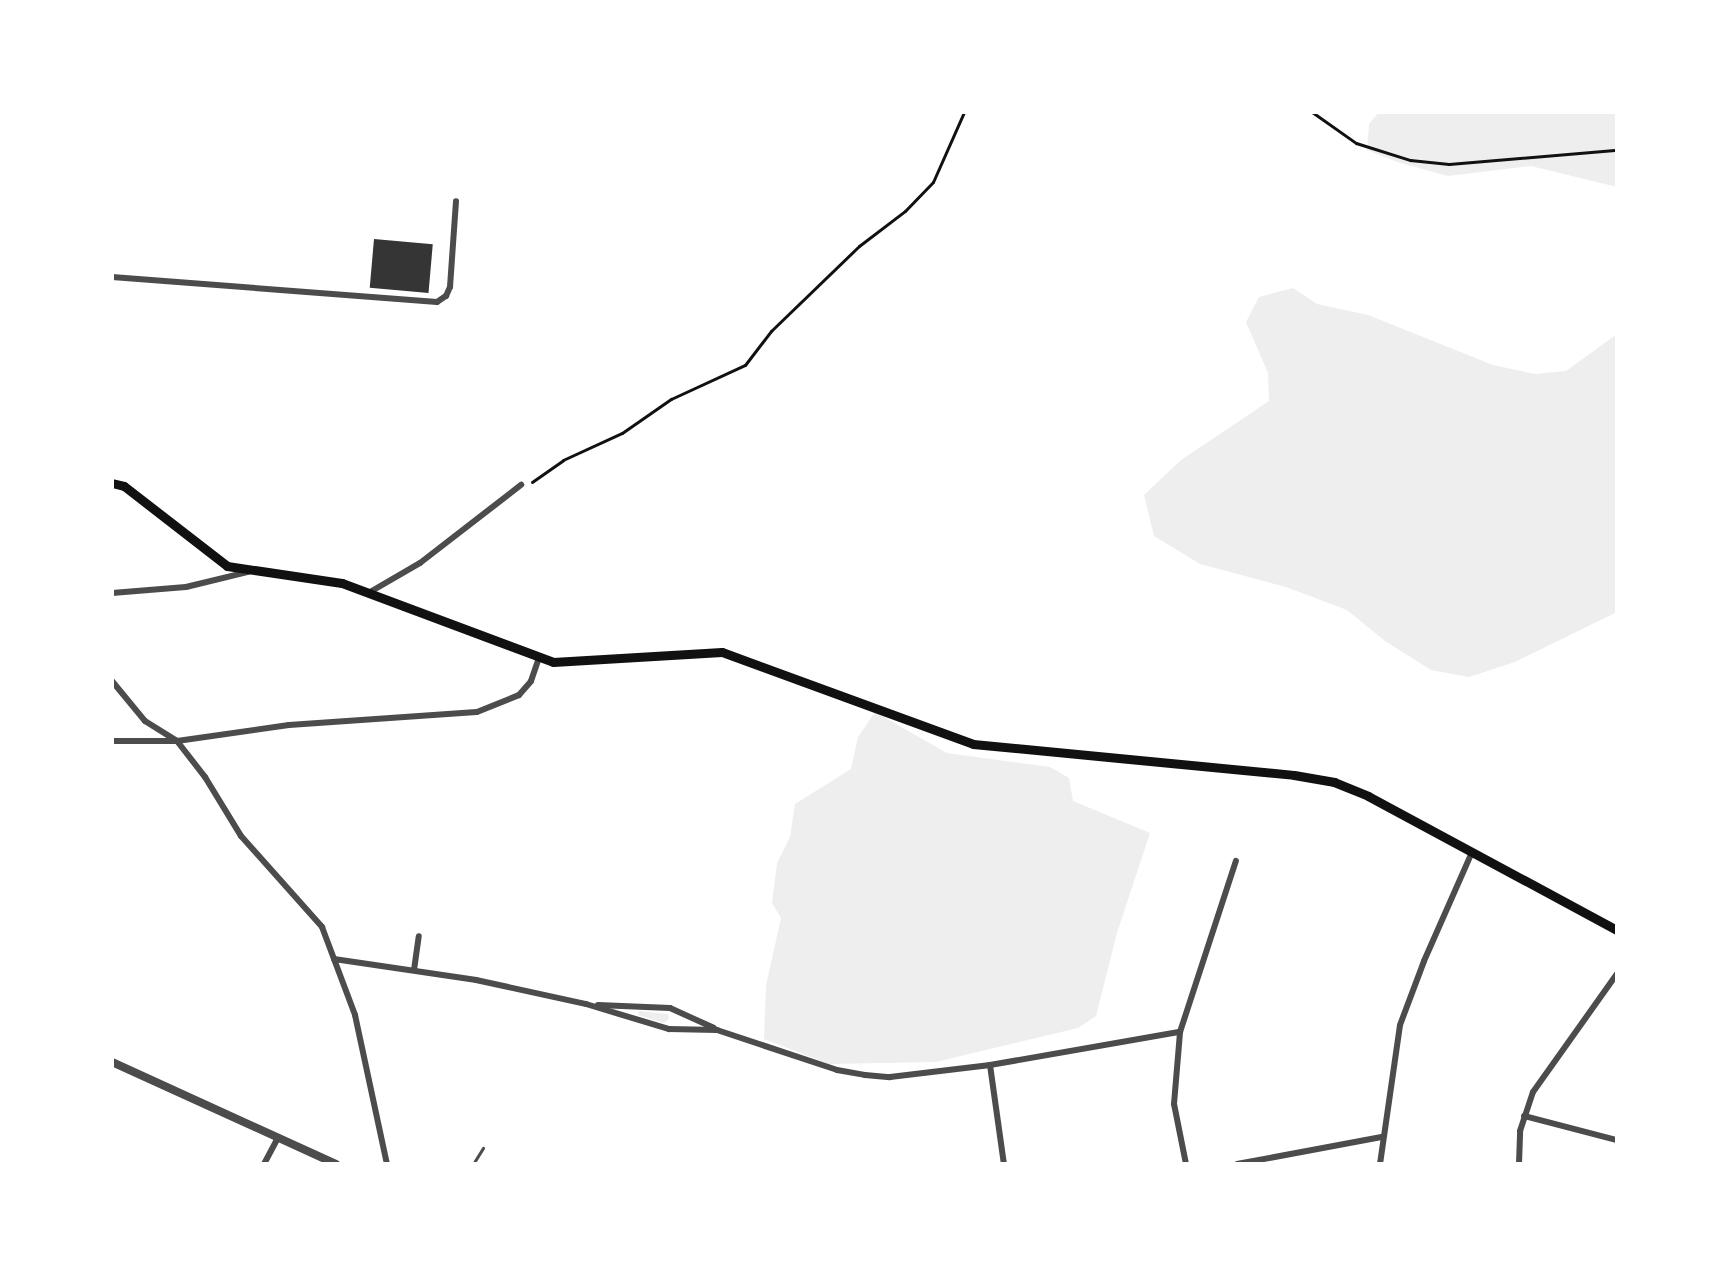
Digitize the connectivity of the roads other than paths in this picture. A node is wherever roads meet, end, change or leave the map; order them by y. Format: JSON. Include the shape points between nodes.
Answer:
{"nodes":[{"id":1,"x":456,"y":201,"type":"dead end"},
{"id":2,"x":112,"y":277,"type":"edge"},
{"id":3,"x":112,"y":483,"type":"edge"},
{"id":4,"x":521,"y":485,"type":"road end"},
{"id":5,"x":248,"y":572,"type":"junction"},
{"id":6,"x":370,"y":592,"type":"junction"},
{"id":7,"x":112,"y":593,"type":"edge"},
{"id":8,"x":539,"y":658,"type":"junction"},
{"id":9,"x":112,"y":681,"type":"edge"},
{"id":10,"x":112,"y":741,"type":"edge"},
{"id":11,"x":177,"y":741,"type":"junction"},
{"id":12,"x":1472,"y":852,"type":"junction"},
{"id":13,"x":1236,"y":861,"type":"dead end"},
{"id":14,"x":1617,"y":930,"type":"edge"},
{"id":15,"x":419,"y":936,"type":"dead end"},
{"id":16,"x":334,"y":959,"type":"junction"},
{"id":17,"x":414,"y":970,"type":"junction"},
{"id":18,"x":1617,"y":974,"type":"edge"},
{"id":19,"x":586,"y":1004,"type":"junction"},
{"id":20,"x":717,"y":1030,"type":"junction"},
{"id":21,"x":1180,"y":1032,"type":"junction"},
{"id":22,"x":112,"y":1062,"type":"edge"},
{"id":23,"x":990,"y":1065,"type":"junction"},
{"id":24,"x":1524,"y":1116,"type":"junction"},
{"id":25,"x":1381,"y":1137,"type":"junction"},
{"id":26,"x":278,"y":1138,"type":"junction"},
{"id":27,"x":1617,"y":1140,"type":"edge"},
{"id":28,"x":483,"y":1148,"type":"dead end"},
{"id":29,"x":264,"y":1164,"type":"edge"},
{"id":30,"x":336,"y":1164,"type":"edge"},
{"id":31,"x":387,"y":1164,"type":"edge"},
{"id":32,"x":473,"y":1164,"type":"edge"},
{"id":33,"x":1004,"y":1164,"type":"edge"},
{"id":34,"x":1186,"y":1164,"type":"edge"},
{"id":35,"x":1237,"y":1164,"type":"edge"},
{"id":36,"x":1380,"y":1164,"type":"edge"},
{"id":37,"x":1519,"y":1164,"type":"edge"}],
"edges":[{"from":1,"to":2,"type":"street","via":[[450,287],[437,302]]},
{"from":3,"to":5,"type":"main road","via":[[139,497],[219,562]]},
{"from":4,"to":6,"type":"street","via":[[420,563]]},
{"from":5,"to":6,"type":"main road","via":[[342,583]]},
{"from":5,"to":7,"type":"street","via":[[186,587]]},
{"from":6,"to":8,"type":"main road"},
{"from":8,"to":11,"type":"street","via":[[519,695],[477,712],[289,725]]},
{"from":8,"to":12,"type":"main road","via":[[589,662],[722,652],[973,744],[1334,782]]},
{"from":9,"to":11,"type":"street","via":[[145,721]]},
{"from":10,"to":11,"type":"street"},
{"from":11,"to":16,"type":"street","via":[[241,836],[322,927]]},
{"from":12,"to":14,"type":"main road"},
{"from":12,"to":25,"type":"street","via":[[1400,1025]]},
{"from":13,"to":21,"type":"street"},
{"from":15,"to":17,"type":"street"},
{"from":16,"to":17,"type":"street"},
{"from":16,"to":31,"type":"street","via":[[358,1028]]},
{"from":17,"to":19,"type":"street"},
{"from":18,"to":24,"type":"street","via":[[1533,1092]]},
{"from":19,"to":20,"type":"street","via":[[669,1029]]},
{"from":19,"to":20,"type":"street","via":[[670,1008]]},
{"from":20,"to":23,"type":"street","via":[[865,1075]]},
{"from":21,"to":23,"type":"street"},
{"from":21,"to":34,"type":"street","via":[[1174,1104]]},
{"from":22,"to":26,"type":"street"},
{"from":23,"to":33,"type":"street"},
{"from":24,"to":27,"type":"street"},
{"from":24,"to":37,"type":"street"},
{"from":25,"to":35,"type":"street"},
{"from":25,"to":36,"type":"street"},
{"from":26,"to":29,"type":"street"},
{"from":26,"to":30,"type":"street"},
{"from":28,"to":32,"type":"lane"}]}
